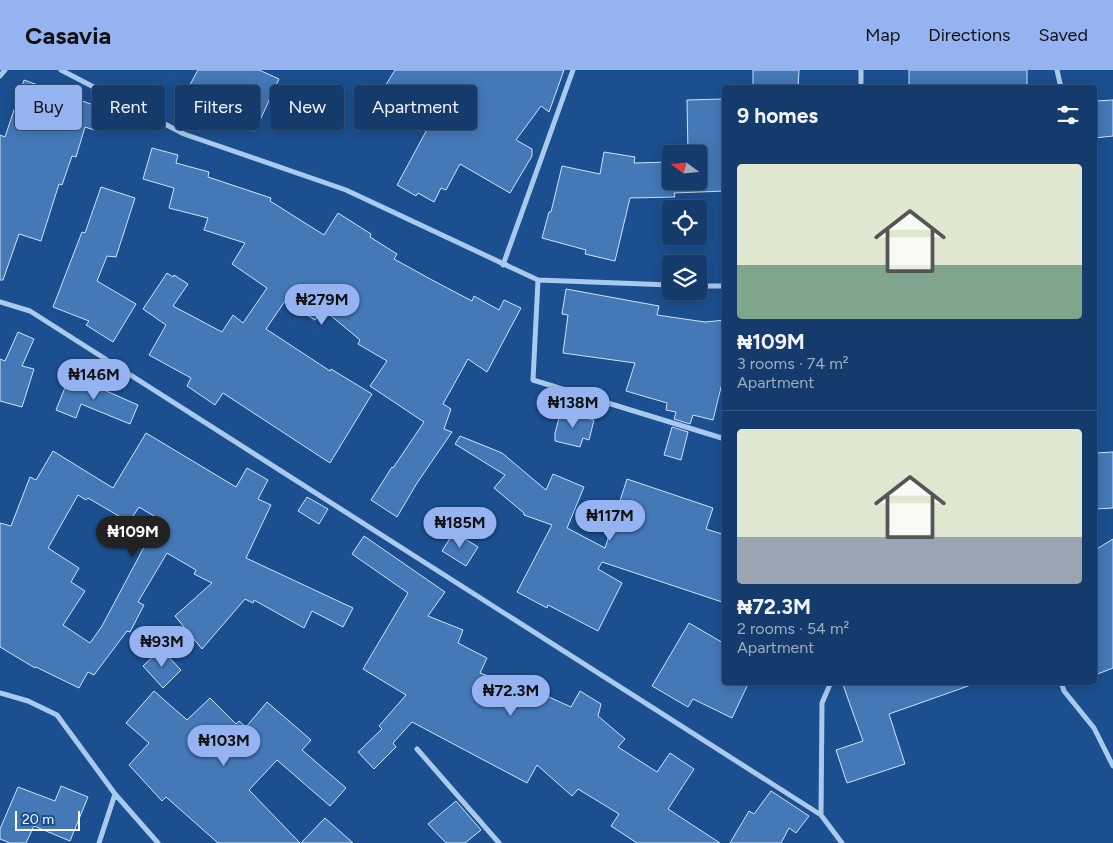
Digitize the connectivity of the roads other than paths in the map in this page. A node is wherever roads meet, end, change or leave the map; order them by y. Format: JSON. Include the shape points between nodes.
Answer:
{"nodes":[{"id":1,"x":5,"y":70,"type":"edge"},
{"id":2,"x":61,"y":70,"type":"edge"},
{"id":3,"x":573,"y":70,"type":"edge"},
{"id":4,"x":861,"y":70,"type":"edge"},
{"id":5,"x":1058,"y":70,"type":"edge"},
{"id":6,"x":0,"y":76,"type":"edge"},
{"id":7,"x":861,"y":83,"type":"dead end"},
{"id":8,"x":1060,"y":85,"type":"edge"},
{"id":9,"x":503,"y":265,"type":"junction"},
{"id":10,"x":538,"y":280,"type":"junction"},
{"id":11,"x":662,"y":285,"type":"edge"},
{"id":12,"x":707,"y":286,"type":"edge"},
{"id":13,"x":722,"y":286,"type":"edge"},
{"id":14,"x":0,"y":302,"type":"edge"},
{"id":15,"x":722,"y":439,"type":"edge"},
{"id":16,"x":830,"y":685,"type":"edge"},
{"id":17,"x":1062,"y":685,"type":"edge"},
{"id":18,"x":0,"y":693,"type":"edge"},
{"id":19,"x":417,"y":749,"type":"dead end"},
{"id":20,"x":1113,"y":766,"type":"edge"},
{"id":21,"x":115,"y":794,"type":"junction"},
{"id":22,"x":821,"y":815,"type":"junction"},
{"id":23,"x":99,"y":843,"type":"edge"},
{"id":24,"x":158,"y":843,"type":"edge"},
{"id":25,"x":499,"y":843,"type":"edge"},
{"id":26,"x":842,"y":843,"type":"edge"}],
"edges":[{"from":1,"to":6,"type":"street"},
{"from":2,"to":9,"type":"street","via":[[184,134],[346,190]]},
{"from":3,"to":9,"type":"street"},
{"from":4,"to":7,"type":"street"},
{"from":5,"to":8,"type":"street"},
{"from":9,"to":10,"type":"street"},
{"from":10,"to":11,"type":"street"},
{"from":10,"to":15,"type":"street","via":[[533,380]]},
{"from":12,"to":13,"type":"street"},
{"from":14,"to":22,"type":"street","via":[[30,311]]},
{"from":16,"to":22,"type":"street","via":[[822,703]]},
{"from":17,"to":20,"type":"street","via":[[1094,728]]},
{"from":18,"to":21,"type":"street","via":[[28,701],[57,715]]},
{"from":19,"to":25,"type":"street"},
{"from":21,"to":23,"type":"street"},
{"from":21,"to":24,"type":"street"},
{"from":22,"to":26,"type":"street"}]}
